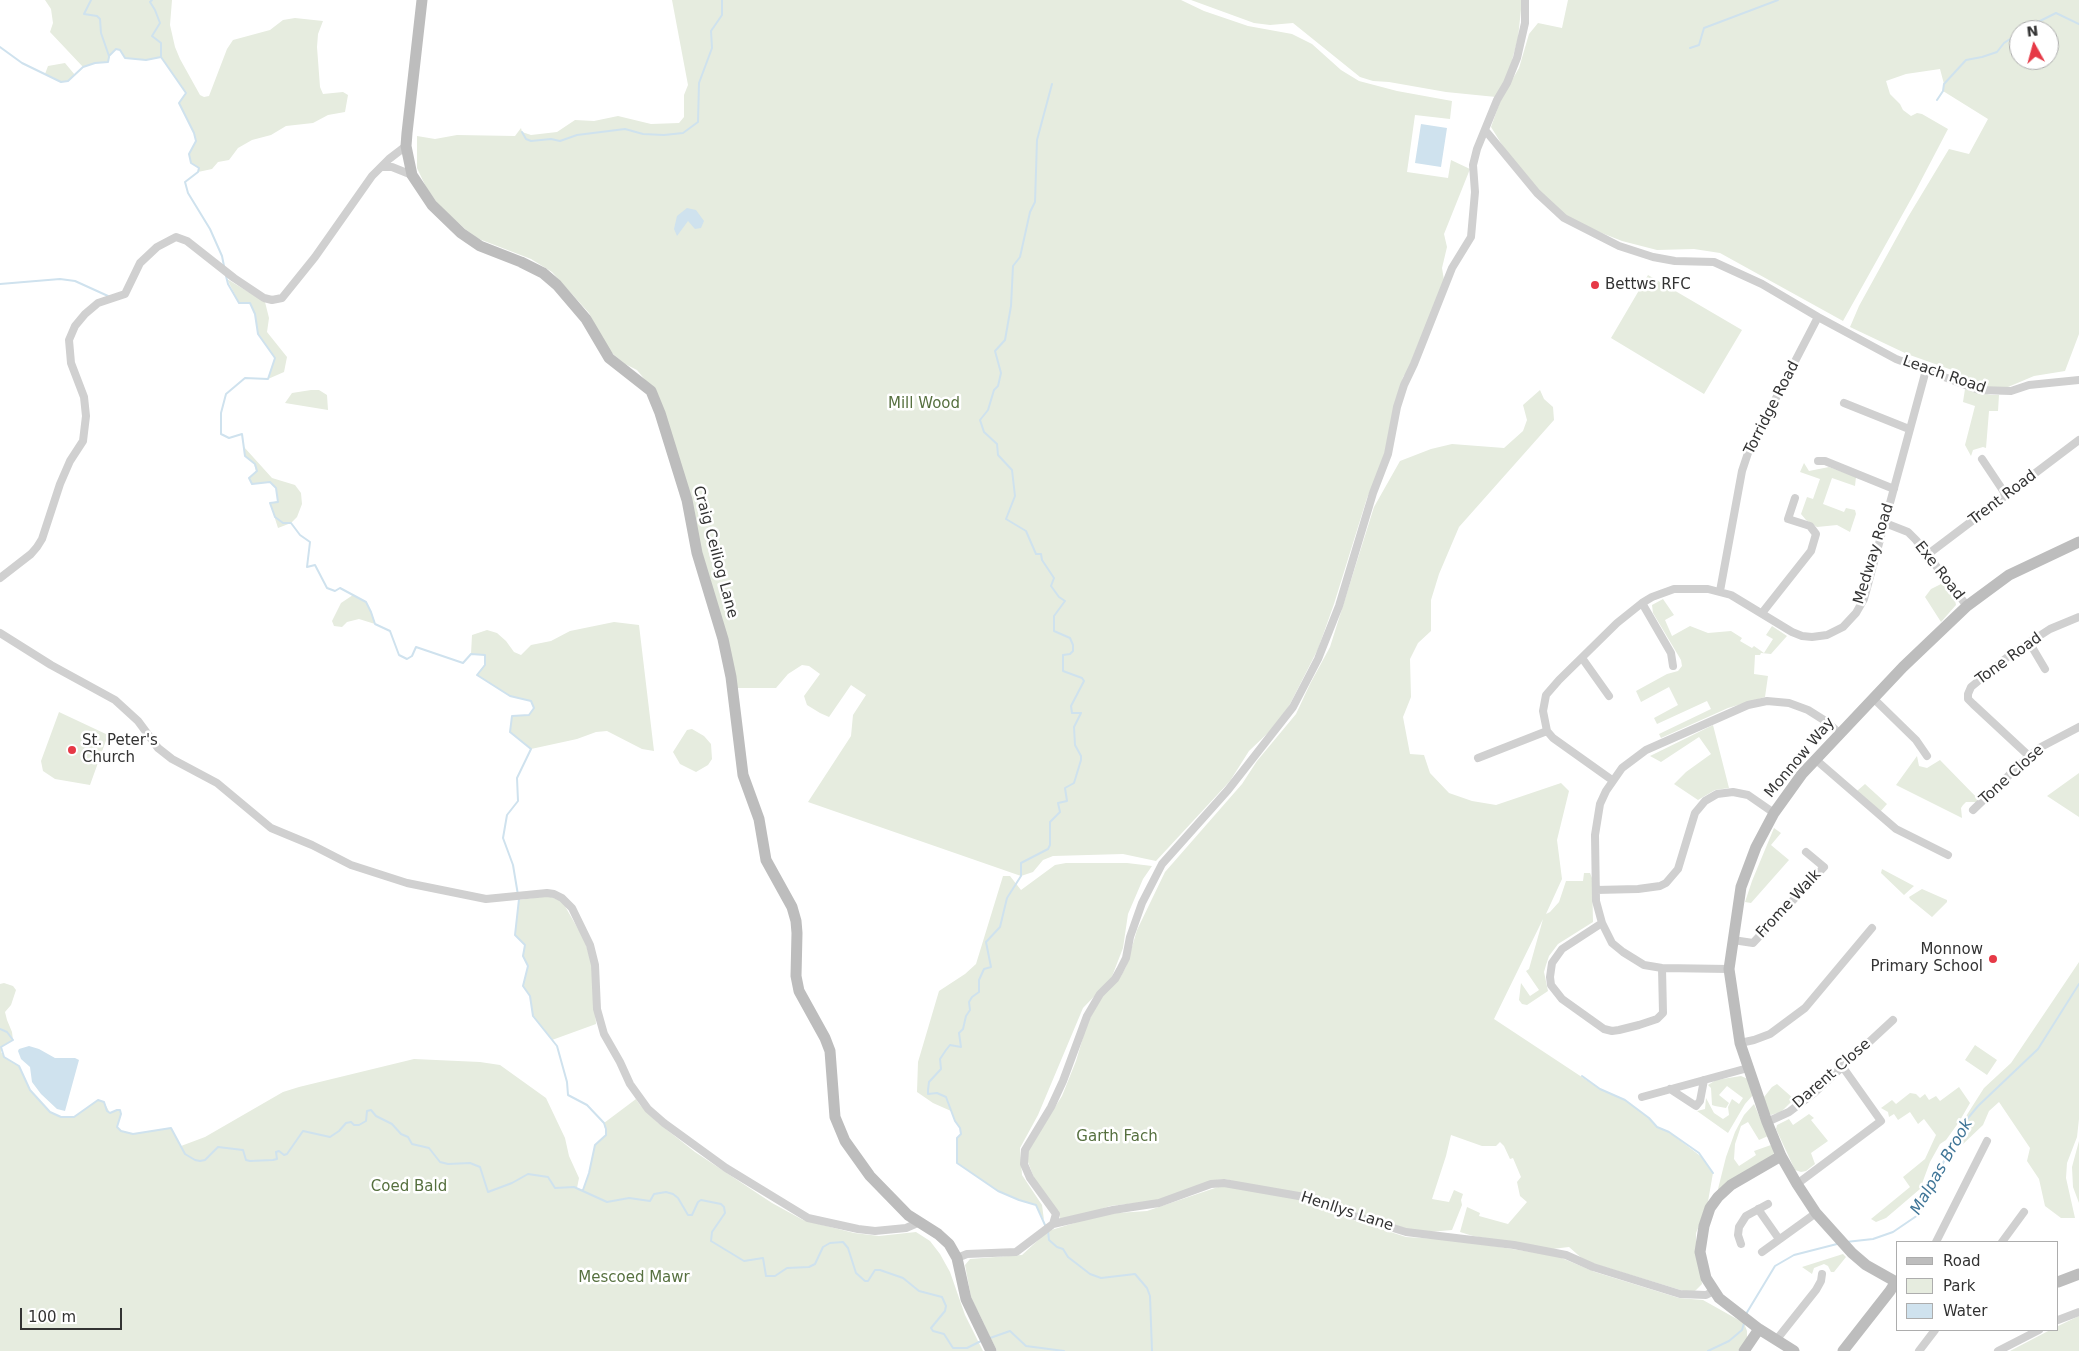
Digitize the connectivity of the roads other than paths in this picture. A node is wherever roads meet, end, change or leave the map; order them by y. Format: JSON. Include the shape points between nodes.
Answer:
{"nodes":[{"id":1,"x":422,"y":0,"type":"edge"},
{"id":2,"x":1525,"y":0,"type":"edge"},
{"id":3,"x":1485,"y":130,"type":"junction"},
{"id":4,"x":406,"y":146,"type":"junction"},
{"id":5,"x":382,"y":167,"type":"junction"},
{"id":6,"x":412,"y":175,"type":"junction"},
{"id":7,"x":1818,"y":317,"type":"junction"},
{"id":8,"x":1926,"y":370,"type":"junction"},
{"id":9,"x":2079,"y":380,"type":"edge"},
{"id":10,"x":1844,"y":403,"type":"dead end"},
{"id":11,"x":1909,"y":429,"type":"junction"},
{"id":12,"x":2079,"y":440,"type":"edge"},
{"id":13,"x":1982,"y":459,"type":"dead end"},
{"id":14,"x":1818,"y":461,"type":"dead end"},
{"id":15,"x":1894,"y":489,"type":"junction"},
{"id":16,"x":2006,"y":495,"type":"junction"},
{"id":17,"x":1794,"y":498,"type":"dead end"},
{"id":18,"x":1885,"y":523,"type":"junction"},
{"id":19,"x":2079,"y":542,"type":"edge"},
{"id":20,"x":1927,"y":555,"type":"junction"},
{"id":21,"x":0,"y":578,"type":"edge"},
{"id":22,"x":1720,"y":591,"type":"junction"},
{"id":23,"x":1642,"y":603,"type":"junction"},
{"id":24,"x":1967,"y":606,"type":"junction"},
{"id":25,"x":1762,"y":613,"type":"junction"},
{"id":26,"x":2079,"y":616,"type":"edge"},
{"id":27,"x":0,"y":633,"type":"edge"},
{"id":28,"x":2029,"y":642,"type":"junction"},
{"id":29,"x":1582,"y":658,"type":"junction"},
{"id":30,"x":1672,"y":666,"type":"dead end"},
{"id":31,"x":2045,"y":669,"type":"dead end"},
{"id":32,"x":1609,"y":696,"type":"dead end"},
{"id":33,"x":1873,"y":698,"type":"junction"},
{"id":34,"x":2079,"y":727,"type":"edge"},
{"id":35,"x":1547,"y":731,"type":"junction"},
{"id":36,"x":1839,"y":733,"type":"junction"},
{"id":37,"x":1928,"y":756,"type":"dead end"},
{"id":38,"x":2029,"y":756,"type":"junction"},
{"id":39,"x":1478,"y":758,"type":"dead end"},
{"id":40,"x":1815,"y":759,"type":"junction"},
{"id":41,"x":1612,"y":780,"type":"junction"},
{"id":42,"x":1973,"y":810,"type":"dead end"},
{"id":43,"x":1774,"y":813,"type":"junction"},
{"id":44,"x":1806,"y":852,"type":"dead end"},
{"id":45,"x":1948,"y":855,"type":"dead end"},
{"id":46,"x":1596,"y":890,"type":"junction"},
{"id":47,"x":1602,"y":923,"type":"junction"},
{"id":48,"x":1872,"y":928,"type":"dead end"},
{"id":49,"x":1733,"y":940,"type":"junction"},
{"id":50,"x":1662,"y":968,"type":"junction"},
{"id":51,"x":1729,"y":969,"type":"junction"},
{"id":52,"x":1893,"y":1020,"type":"dead end"},
{"id":53,"x":1740,"y":1043,"type":"junction"},
{"id":54,"x":1842,"y":1066,"type":"junction"},
{"id":55,"x":1748,"y":1068,"type":"junction"},
{"id":56,"x":1704,"y":1080,"type":"junction"},
{"id":57,"x":1670,"y":1089,"type":"junction"},
{"id":58,"x":1642,"y":1097,"type":"dead end"},
{"id":59,"x":1767,"y":1122,"type":"junction"},
{"id":60,"x":1987,"y":1141,"type":"dead end"},
{"id":61,"x":1781,"y":1156,"type":"junction"},
{"id":62,"x":1796,"y":1184,"type":"junction"},
{"id":63,"x":1768,"y":1204,"type":"dead end"},
{"id":64,"x":1758,"y":1209,"type":"junction"},
{"id":65,"x":2024,"y":1212,"type":"dead end"},
{"id":66,"x":1816,"y":1213,"type":"junction"},
{"id":67,"x":920,"y":1222,"type":"junction"},
{"id":68,"x":1053,"y":1224,"type":"junction"},
{"id":69,"x":1778,"y":1239,"type":"junction"},
{"id":70,"x":1937,"y":1241,"type":"edge"},
{"id":71,"x":2003,"y":1241,"type":"edge"},
{"id":72,"x":1741,"y":1244,"type":"dead end"},
{"id":73,"x":1762,"y":1252,"type":"dead end"},
{"id":74,"x":957,"y":1258,"type":"junction"},
{"id":75,"x":1822,"y":1274,"type":"dead end"},
{"id":76,"x":2079,"y":1274,"type":"edge"},
{"id":77,"x":2059,"y":1282,"type":"edge"},
{"id":78,"x":1896,"y":1283,"type":"edge"},
{"id":79,"x":1714,"y":1292,"type":"junction"},
{"id":80,"x":2079,"y":1312,"type":"edge"},
{"id":81,"x":2059,"y":1320,"type":"edge"},
{"id":82,"x":1756,"y":1326,"type":"junction"},
{"id":83,"x":1934,"y":1331,"type":"edge"},
{"id":84,"x":2037,"y":1331,"type":"edge"},
{"id":85,"x":1777,"y":1339,"type":"junction"},
{"id":86,"x":986,"y":1343,"type":"edge"},
{"id":87,"x":1744,"y":1351,"type":"edge"},
{"id":88,"x":1794,"y":1351,"type":"edge"},
{"id":89,"x":1843,"y":1351,"type":"edge"},
{"id":90,"x":1919,"y":1351,"type":"edge"},
{"id":91,"x":1998,"y":1351,"type":"edge"}],
"edges":[{"from":1,"to":4,"type":"street","name":"Craig Ceiliog Lane"},
{"from":2,"to":3,"type":"street","via":[[1525,23],[1517,58]]},
{"from":3,"to":7,"type":"street","name":"Leach Road","via":[[1537,194],[1564,218],[1619,246],[1653,257],[1714,262],[1762,284]]},
{"from":3,"to":68,"type":"street","via":[[1473,165],[1475,192],[1471,236],[1452,268],[1404,385],[1388,454],[1373,492],[1339,606],[1318,660],[1293,707],[1228,790],[1162,864],[1142,903],[1126,958],[1115,979],[1100,994],[1087,1016],[1059,1090],[1025,1150],[1024,1164],[1030,1178],[1056,1214]]},
{"from":4,"to":5,"type":"street"},
{"from":4,"to":6,"type":"street","name":"Craig Ceiliog Lane"},
{"from":5,"to":6,"type":"street","via":[[392,167]]},
{"from":5,"to":21,"type":"street","via":[[282,298],[264,298],[180,237],[157,247],[140,262],[125,294],[98,303],[85,314],[75,326],[68,350],[84,397],[83,441],[60,484],[37,547]]},
{"from":6,"to":67,"type":"street","name":"Craig Ceiliog Lane","via":[[432,205],[461,233],[480,246],[521,262],[558,285],[586,319],[609,358],[643,384],[655,401],[687,500],[697,553],[723,639],[743,774],[759,819],[766,860],[796,921],[799,991],[830,1051],[835,1117],[857,1160],[886,1194]]},
{"from":7,"to":8,"type":"street","name":"Leach Road","via":[[1896,359]]},
{"from":7,"to":22,"type":"street","name":"Torridge Road","via":[[1749,450],[1742,471]]},
{"from":8,"to":9,"type":"street","name":"Leach Road","via":[[1991,392]]},
{"from":8,"to":11,"type":"street","name":"Medway Road"},
{"from":10,"to":11,"type":"street"},
{"from":11,"to":15,"type":"street","name":"Medway Road"},
{"from":12,"to":16,"type":"street","name":"Trent Road"},
{"from":13,"to":16,"type":"street"},
{"from":14,"to":15,"type":"street"},
{"from":15,"to":18,"type":"street","name":"Medway Road"},
{"from":16,"to":20,"type":"street","name":"Trent Road"},
{"from":17,"to":25,"type":"street","via":[[1788,519],[1810,526],[1816,534],[1811,551]]},
{"from":18,"to":20,"type":"street","name":"Exe Road","via":[[1908,532]]},
{"from":18,"to":25,"type":"street","name":"Medway Road","via":[[1864,599],[1844,627],[1827,635],[1802,636]]},
{"from":19,"to":24,"type":"street","name":"Monnow Way","via":[[2009,576]]},
{"from":20,"to":24,"type":"street","name":"Exe Road"},
{"from":22,"to":23,"type":"street","name":"Medway Road","via":[[1674,589]]},
{"from":22,"to":25,"type":"street","name":"Medway Road"},
{"from":23,"to":29,"type":"street","name":"Medway Road"},
{"from":23,"to":30,"type":"street","via":[[1671,653]]},
{"from":24,"to":33,"type":"street","name":"Monnow Way"},
{"from":26,"to":28,"type":"street","name":"Tone Road"},
{"from":27,"to":67,"type":"street","via":[[115,700],[138,721],[158,748],[217,783],[271,828],[351,865],[399,881],[486,899],[546,893],[562,898],[572,908],[593,954],[596,1009],[604,1034],[630,1084],[664,1123],[726,1168],[808,1218],[875,1231],[906,1228]]},
{"from":28,"to":31,"type":"street"},
{"from":28,"to":38,"type":"street","name":"Tone Road","via":[[1971,687],[1968,699]]},
{"from":29,"to":32,"type":"street"},
{"from":29,"to":35,"type":"street","name":"Medway Road","via":[[1546,695],[1543,711]]},
{"from":33,"to":36,"type":"street","name":"Monnow Way"},
{"from":33,"to":37,"type":"street"},
{"from":34,"to":38,"type":"street","name":"Tone Close","via":[[2041,746]]},
{"from":35,"to":39,"type":"street"},
{"from":35,"to":41,"type":"street"},
{"from":36,"to":40,"type":"street","name":"Monnow Way"},
{"from":36,"to":41,"type":"street","via":[[1808,710],[1789,703],[1763,702],[1656,744],[1633,759]]},
{"from":38,"to":42,"type":"street","name":"Tone Close"},
{"from":40,"to":43,"type":"street","name":"Monnow Way"},
{"from":40,"to":45,"type":"street","via":[[1896,829]]},
{"from":41,"to":46,"type":"street","via":[[1597,817]]},
{"from":43,"to":46,"type":"street","via":[[1748,795],[1733,792],[1717,794],[1705,801],[1695,813],[1678,868],[1666,883],[1638,889]]},
{"from":43,"to":49,"type":"street","name":"Monnow Way","via":[[1756,847],[1741,888]]},
{"from":44,"to":49,"type":"street","name":"Frome Walk","via":[[1824,867],[1753,943]]},
{"from":46,"to":47,"type":"street"},
{"from":47,"to":50,"type":"street","via":[[1612,943],[1622,952],[1644,965]]},
{"from":47,"to":50,"type":"street","via":[[1562,949],[1552,963],[1551,985],[1562,999],[1604,1029],[1612,1031],[1639,1025],[1657,1019],[1662,1013]]},
{"from":48,"to":53,"type":"street","via":[[1805,1008],[1770,1034]]},
{"from":49,"to":51,"type":"street","name":"Monnow Way"},
{"from":50,"to":51,"type":"street"},
{"from":51,"to":53,"type":"street","name":"Monnow Way"},
{"from":52,"to":54,"type":"street","name":"Darent Close"},
{"from":53,"to":55,"type":"street","name":"Monnow Way"},
{"from":54,"to":59,"type":"street","name":"Darent Close","via":[[1789,1112]]},
{"from":54,"to":62,"type":"street","via":[[1881,1121]]},
{"from":55,"to":56,"type":"street"},
{"from":55,"to":59,"type":"street","name":"Monnow Way"},
{"from":56,"to":57,"type":"street"},
{"from":56,"to":57,"type":"street","via":[[1696,1106]]},
{"from":57,"to":58,"type":"street"},
{"from":59,"to":61,"type":"street","name":"Monnow Way"},
{"from":60,"to":70,"type":"street"},
{"from":61,"to":62,"type":"street","name":"Monnow Way"},
{"from":61,"to":79,"type":"street","via":[[1731,1185],[1710,1208],[1700,1252],[1706,1278]]},
{"from":62,"to":66,"type":"street","name":"Monnow Way"},
{"from":63,"to":64,"type":"street"},
{"from":64,"to":69,"type":"street"},
{"from":64,"to":72,"type":"street","via":[[1746,1216],[1739,1227]]},
{"from":65,"to":71,"type":"street"},
{"from":66,"to":69,"type":"street"},
{"from":66,"to":78,"type":"street","name":"Monnow Way","via":[[1866,1265]]},
{"from":67,"to":74,"type":"street","name":"Craig Ceiliog Lane","via":[[949,1244]]},
{"from":68,"to":74,"type":"street","name":"Henllys Lane","via":[[1016,1252],[967,1254]]},
{"from":68,"to":79,"type":"street","name":"Henllys Lane","via":[[1158,1203],[1211,1184],[1224,1183],[1316,1199],[1346,1213],[1406,1232],[1566,1255],[1593,1267],[1680,1294],[1706,1295]]},
{"from":69,"to":73,"type":"street"},
{"from":74,"to":86,"type":"street","via":[[966,1299]]},
{"from":75,"to":85,"type":"street","via":[[1816,1290]]},
{"from":76,"to":77,"type":"street"},
{"from":78,"to":89,"type":"street"},
{"from":79,"to":82,"type":"street"},
{"from":80,"to":81,"type":"street"},
{"from":82,"to":85,"type":"street"},
{"from":82,"to":87,"type":"street"},
{"from":83,"to":90,"type":"street"},
{"from":84,"to":91,"type":"street"},
{"from":85,"to":88,"type":"street"}]}
